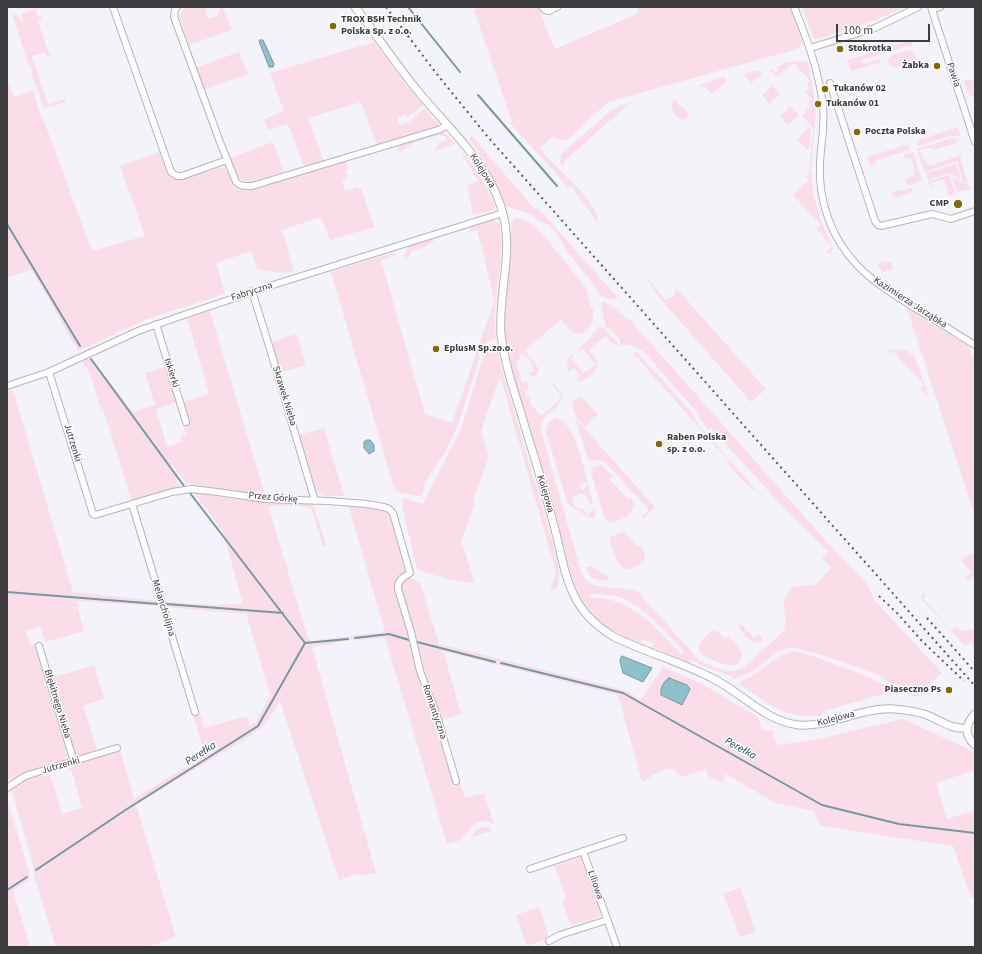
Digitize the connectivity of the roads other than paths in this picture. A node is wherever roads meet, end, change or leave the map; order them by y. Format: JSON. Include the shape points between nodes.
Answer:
{"nodes":[{"id":1,"x":113,"y":7,"type":"edge"},
{"id":2,"x":177,"y":7,"type":"edge"},
{"id":3,"x":355,"y":7,"type":"edge"},
{"id":4,"x":542,"y":7,"type":"edge"},
{"id":5,"x":557,"y":7,"type":"edge"},
{"id":6,"x":794,"y":7,"type":"edge"},
{"id":7,"x":918,"y":7,"type":"edge"},
{"id":8,"x":940,"y":7,"type":"edge"},
{"id":9,"x":932,"y":8,"type":"edge"},
{"id":10,"x":810,"y":48,"type":"junction"},
{"id":11,"x":830,"y":83,"type":"dead end"},
{"id":12,"x":447,"y":124,"type":"junction"},
{"id":13,"x":975,"y":142,"type":"edge"},
{"id":14,"x":227,"y":160,"type":"junction"},
{"id":15,"x":975,"y":211,"type":"edge"},
{"id":16,"x":503,"y":213,"type":"junction"},
{"id":17,"x":252,"y":291,"type":"junction"},
{"id":18,"x":156,"y":324,"type":"junction"},
{"id":19,"x":975,"y":345,"type":"edge"},
{"id":20,"x":49,"y":372,"type":"junction"},
{"id":21,"x":7,"y":386,"type":"edge"},
{"id":22,"x":186,"y":422,"type":"dead end"},
{"id":23,"x":315,"y":501,"type":"junction"},
{"id":24,"x":132,"y":504,"type":"junction"},
{"id":25,"x":93,"y":514,"type":"joint"},
{"id":26,"x":410,"y":573,"type":"joint"},
{"id":27,"x":39,"y":646,"type":"dead end"},
{"id":28,"x":195,"y":712,"type":"dead end"},
{"id":29,"x":975,"y":714,"type":"edge"},
{"id":30,"x":967,"y":728,"type":"junction"},
{"id":31,"x":975,"y":745,"type":"edge"},
{"id":32,"x":117,"y":748,"type":"dead end"},
{"id":33,"x":74,"y":762,"type":"junction"},
{"id":34,"x":456,"y":781,"type":"dead end"},
{"id":35,"x":7,"y":788,"type":"edge"},
{"id":36,"x":623,"y":838,"type":"dead end"},
{"id":37,"x":584,"y":851,"type":"junction"},
{"id":38,"x":530,"y":869,"type":"dead end"},
{"id":39,"x":607,"y":920,"type":"junction"},
{"id":40,"x":549,"y":940,"type":"dead end"},
{"id":41,"x":617,"y":947,"type":"edge"}],
"edges":[{"from":1,"to":14,"type":"street","via":[[171,172],[182,176]]},
{"from":2,"to":14,"type":"street","via":[[174,17]]},
{"from":3,"to":12,"type":"street","name":"Kolejowa","via":[[417,90]]},
{"from":4,"to":5,"type":"street","via":[[549,11]]},
{"from":6,"to":10,"type":"street","name":"Kazimierza Jarząbka"},
{"from":7,"to":10,"type":"street","via":[[880,26]]},
{"from":8,"to":9,"type":"street"},
{"from":9,"to":13,"type":"street","name":"Pawia"},
{"from":10,"to":19,"type":"street","name":"Kazimierza Jarząbka","via":[[824,113],[820,181],[832,229],[845,250],[868,276]]},
{"from":11,"to":15,"type":"street","via":[[877,224],[881,226],[932,214],[951,219]]},
{"from":12,"to":14,"type":"street","via":[[441,129],[252,186],[236,182]]},
{"from":12,"to":16,"type":"street","name":"Kolejowa","via":[[484,171]]},
{"from":16,"to":17,"type":"street","name":"Fabryczna"},
{"from":16,"to":30,"type":"street","name":"Kolejowa","via":[[508,256],[501,314],[504,354],[569,583],[585,613],[614,637],[710,677],[769,715],[790,723],[817,725],[871,710],[892,709],[925,715],[956,728]]},
{"from":17,"to":18,"type":"street","name":"Fabryczna"},
{"from":17,"to":23,"type":"street","name":"Skrawek Nieba"},
{"from":18,"to":20,"type":"street","name":"Fabryczna"},
{"from":18,"to":22,"type":"street","name":"Iskierki"},
{"from":20,"to":21,"type":"street","name":"Fabryczna"},
{"from":20,"to":25,"type":"street","name":"Jutrzenki"},
{"from":23,"to":24,"type":"street","name":"Przez Górkę","via":[[265,499],[191,489]]},
{"from":23,"to":26,"type":"street","name":"Przez Górkę","via":[[367,504],[389,509],[393,513]]},
{"from":24,"to":25,"type":"street","name":"Przez Górkę","via":[[99,515]]},
{"from":24,"to":28,"type":"street","name":"Melancholijna"},
{"from":26,"to":34,"type":"street","name":"Romantyczna","via":[[403,576],[397,586],[420,671],[437,716]]},
{"from":27,"to":33,"type":"street","name":"Błękitnego Nieba"},
{"from":29,"to":30,"type":"street"},
{"from":30,"to":31,"type":"street","via":[[970,740]]},
{"from":32,"to":33,"type":"street","name":"Jutrzenki"},
{"from":33,"to":35,"type":"street","name":"Jutrzenki","via":[[26,776]]},
{"from":36,"to":37,"type":"street"},
{"from":37,"to":38,"type":"street"},
{"from":37,"to":39,"type":"street","name":"Liliowa"},
{"from":39,"to":40,"type":"street"},
{"from":39,"to":41,"type":"street","name":"Liliowa"}]}
